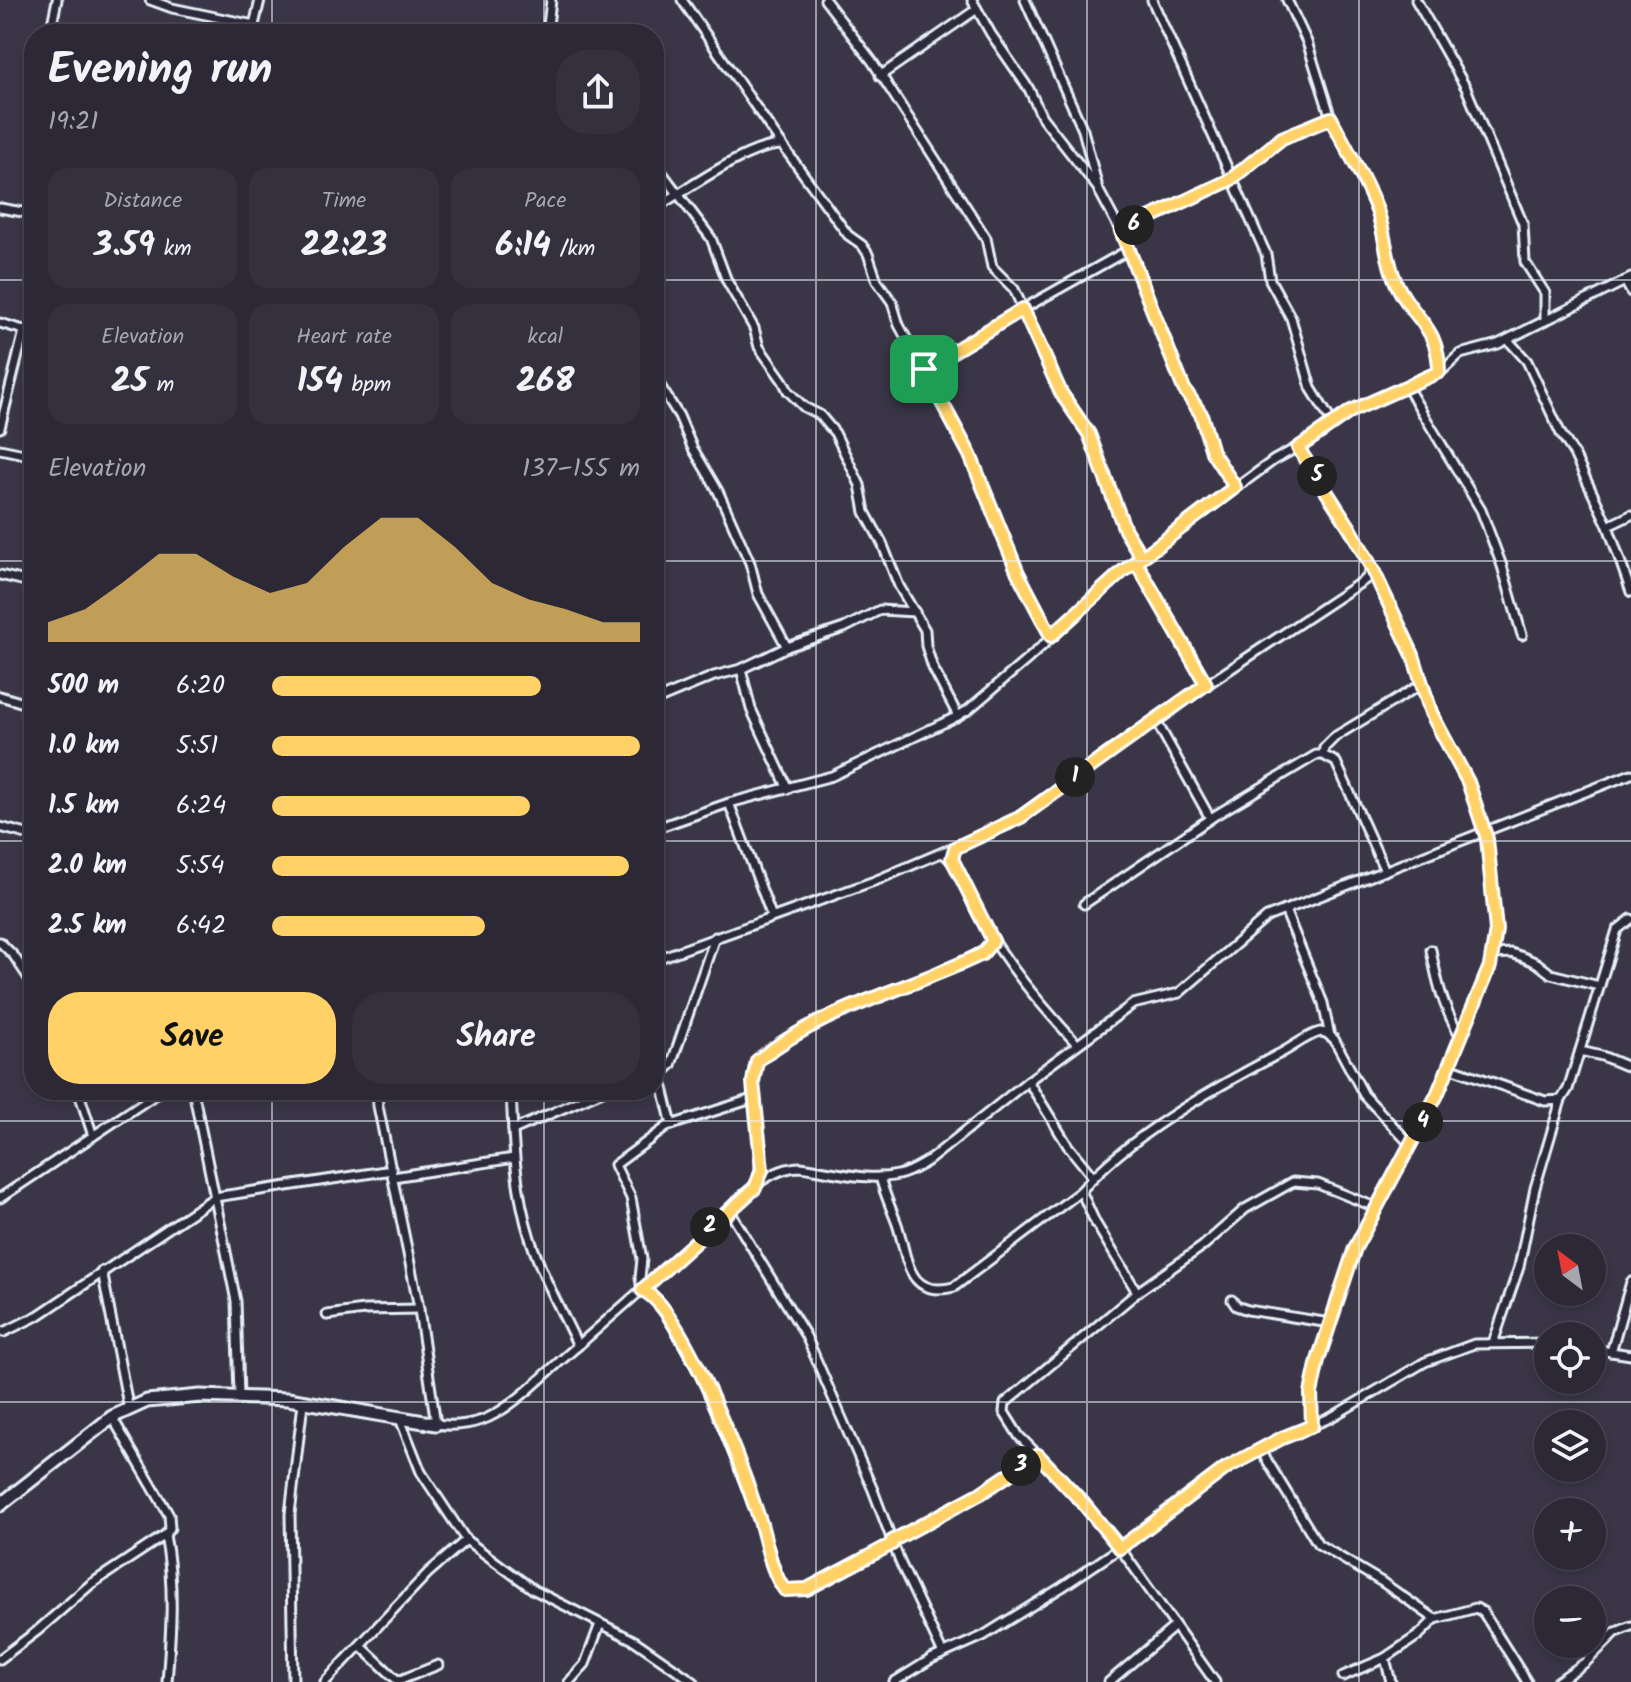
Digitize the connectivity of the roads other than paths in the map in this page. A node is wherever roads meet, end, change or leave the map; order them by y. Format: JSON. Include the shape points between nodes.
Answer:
{"nodes":[{"id":1,"x":57,"y":0,"type":"edge"},
{"id":2,"x":150,"y":0,"type":"edge"},
{"id":3,"x":260,"y":0,"type":"edge"},
{"id":4,"x":551,"y":0,"type":"edge"},
{"id":5,"x":682,"y":0,"type":"edge"},
{"id":6,"x":825,"y":0,"type":"edge"},
{"id":7,"x":972,"y":0,"type":"edge"},
{"id":8,"x":1025,"y":0,"type":"edge"},
{"id":9,"x":1152,"y":0,"type":"edge"},
{"id":10,"x":1287,"y":0,"type":"edge"},
{"id":11,"x":1416,"y":0,"type":"edge"},
{"id":12,"x":173,"y":4,"type":"edge"},
{"id":13,"x":977,"y":9,"type":"junction"},
{"id":14,"x":52,"y":24,"type":"edge"},
{"id":15,"x":234,"y":24,"type":"edge"},
{"id":16,"x":256,"y":24,"type":"edge"},
{"id":17,"x":548,"y":24,"type":"edge"},
{"id":18,"x":880,"y":76,"type":"junction"},
{"id":19,"x":1331,"y":118,"type":"junction"},
{"id":20,"x":782,"y":145,"type":"junction"},
{"id":21,"x":664,"y":176,"type":"edge"},
{"id":22,"x":1230,"y":180,"type":"junction"},
{"id":23,"x":1097,"y":187,"type":"junction"},
{"id":24,"x":678,"y":195,"type":"junction"},
{"id":25,"x":664,"y":203,"type":"edge"},
{"id":26,"x":0,"y":208,"type":"edge"},
{"id":27,"x":24,"y":212,"type":"edge"},
{"id":28,"x":1121,"y":231,"type":"junction"},
{"id":29,"x":1130,"y":249,"type":"junction"},
{"id":30,"x":1628,"y":279,"type":"edge"},
{"id":31,"x":1631,"y":292,"type":"edge"},
{"id":32,"x":1023,"y":309,"type":"junction"},
{"id":33,"x":1545,"y":321,"type":"junction"},
{"id":34,"x":0,"y":323,"type":"edge"},
{"id":35,"x":24,"y":331,"type":"joint"},
{"id":36,"x":1508,"y":340,"type":"junction"},
{"id":37,"x":924,"y":369,"type":"junction"},
{"id":38,"x":1439,"y":372,"type":"junction"},
{"id":39,"x":1407,"y":387,"type":"junction"},
{"id":40,"x":664,"y":392,"type":"edge"},
{"id":41,"x":1333,"y":424,"type":"junction"},
{"id":42,"x":0,"y":428,"type":"edge"},
{"id":43,"x":1298,"y":448,"type":"junction"},
{"id":44,"x":0,"y":449,"type":"edge"},
{"id":45,"x":24,"y":454,"type":"edge"},
{"id":46,"x":1235,"y":487,"type":"junction"},
{"id":47,"x":1631,"y":515,"type":"edge"},
{"id":48,"x":1608,"y":526,"type":"junction"},
{"id":49,"x":1139,"y":560,"type":"junction"},
{"id":50,"x":1372,"y":568,"type":"junction"},
{"id":51,"x":0,"y":575,"type":"edge"},
{"id":52,"x":1366,"y":579,"type":"junction"},
{"id":53,"x":24,"y":581,"type":"edge"},
{"id":54,"x":1377,"y":581,"type":"junction"},
{"id":55,"x":1631,"y":592,"type":"edge"},
{"id":56,"x":915,"y":612,"type":"junction"},
{"id":57,"x":1522,"y":635,"type":"dead end"},
{"id":58,"x":1051,"y":636,"type":"junction"},
{"id":59,"x":787,"y":647,"type":"junction"},
{"id":60,"x":741,"y":669,"type":"junction"},
{"id":61,"x":1206,"y":684,"type":"junction"},
{"id":62,"x":1422,"y":684,"type":"junction"},
{"id":63,"x":0,"y":696,"type":"edge"},
{"id":64,"x":664,"y":697,"type":"edge"},
{"id":65,"x":24,"y":703,"type":"edge"},
{"id":66,"x":958,"y":716,"type":"junction"},
{"id":67,"x":1155,"y":719,"type":"junction"},
{"id":68,"x":1323,"y":755,"type":"junction"},
{"id":69,"x":1631,"y":774,"type":"edge"},
{"id":70,"x":788,"y":789,"type":"junction"},
{"id":71,"x":729,"y":803,"type":"junction"},
{"id":72,"x":1210,"y":818,"type":"junction"},
{"id":73,"x":664,"y":826,"type":"edge"},
{"id":74,"x":0,"y":827,"type":"edge"},
{"id":75,"x":1485,"y":831,"type":"junction"},
{"id":76,"x":24,"y":833,"type":"edge"},
{"id":77,"x":955,"y":848,"type":"junction"},
{"id":78,"x":942,"y":853,"type":"junction"},
{"id":79,"x":952,"y":859,"type":"junction"},
{"id":80,"x":1385,"y":871,"type":"junction"},
{"id":81,"x":1084,"y":904,"type":"dead end"},
{"id":82,"x":1285,"y":910,"type":"junction"},
{"id":83,"x":772,"y":917,"type":"junction"},
{"id":84,"x":1631,"y":919,"type":"edge"},
{"id":85,"x":715,"y":937,"type":"junction"},
{"id":86,"x":993,"y":941,"type":"junction"},
{"id":87,"x":0,"y":942,"type":"edge"},
{"id":88,"x":1431,"y":950,"type":"dead end"},
{"id":89,"x":1493,"y":954,"type":"junction"},
{"id":90,"x":664,"y":956,"type":"edge"},
{"id":91,"x":24,"y":971,"type":"edge"},
{"id":92,"x":1599,"y":986,"type":"junction"},
{"id":93,"x":1330,"y":1036,"type":"junction"},
{"id":94,"x":1461,"y":1036,"type":"junction"},
{"id":95,"x":1077,"y":1044,"type":"junction"},
{"id":96,"x":1580,"y":1051,"type":"junction"},
{"id":97,"x":1449,"y":1067,"type":"junction"},
{"id":98,"x":1631,"y":1068,"type":"edge"},
{"id":99,"x":664,"y":1070,"type":"edge"},
{"id":100,"x":1028,"y":1081,"type":"junction"},
{"id":101,"x":664,"y":1098,"type":"edge"},
{"id":102,"x":755,"y":1098,"type":"junction"},
{"id":103,"x":81,"y":1100,"type":"edge"},
{"id":104,"x":147,"y":1100,"type":"edge"},
{"id":105,"x":195,"y":1100,"type":"edge"},
{"id":106,"x":379,"y":1100,"type":"edge"},
{"id":107,"x":512,"y":1100,"type":"edge"},
{"id":108,"x":582,"y":1100,"type":"edge"},
{"id":109,"x":1561,"y":1100,"type":"junction"},
{"id":110,"x":672,"y":1125,"type":"junction"},
{"id":111,"x":513,"y":1130,"type":"junction"},
{"id":112,"x":93,"y":1136,"type":"junction"},
{"id":113,"x":1411,"y":1145,"type":"junction"},
{"id":114,"x":514,"y":1158,"type":"junction"},
{"id":115,"x":762,"y":1170,"type":"junction"},
{"id":116,"x":392,"y":1173,"type":"junction"},
{"id":117,"x":880,"y":1177,"type":"junction"},
{"id":118,"x":1093,"y":1177,"type":"junction"},
{"id":119,"x":769,"y":1178,"type":"junction"},
{"id":120,"x":755,"y":1188,"type":"junction"},
{"id":121,"x":1081,"y":1191,"type":"junction"},
{"id":122,"x":215,"y":1197,"type":"junction"},
{"id":123,"x":0,"y":1198,"type":"edge"},
{"id":124,"x":1375,"y":1207,"type":"junction"},
{"id":125,"x":729,"y":1210,"type":"junction"},
{"id":126,"x":102,"y":1271,"type":"junction"},
{"id":127,"x":1631,"y":1282,"type":"edge"},
{"id":128,"x":642,"y":1290,"type":"junction"},
{"id":129,"x":1137,"y":1292,"type":"junction"},
{"id":130,"x":1232,"y":1300,"type":"dead end"},
{"id":131,"x":419,"y":1309,"type":"junction"},
{"id":132,"x":327,"y":1315,"type":"dead end"},
{"id":133,"x":1330,"y":1323,"type":"junction"},
{"id":134,"x":4,"y":1332,"type":"dead end"},
{"id":135,"x":1493,"y":1343,"type":"junction"},
{"id":136,"x":1534,"y":1343,"type":"edge"},
{"id":137,"x":578,"y":1346,"type":"junction"},
{"id":138,"x":1606,"y":1351,"type":"edge"},
{"id":139,"x":1611,"y":1352,"type":"junction"},
{"id":140,"x":1631,"y":1355,"type":"edge"},
{"id":141,"x":239,"y":1396,"type":"junction"},
{"id":142,"x":303,"y":1403,"type":"junction"},
{"id":143,"x":129,"y":1410,"type":"junction"},
{"id":144,"x":112,"y":1417,"type":"junction"},
{"id":145,"x":400,"y":1419,"type":"junction"},
{"id":146,"x":436,"y":1424,"type":"junction"},
{"id":147,"x":1312,"y":1426,"type":"junction"},
{"id":148,"x":1260,"y":1449,"type":"junction"},
{"id":149,"x":1038,"y":1455,"type":"junction"},
{"id":150,"x":0,"y":1505,"type":"edge"},
{"id":151,"x":165,"y":1535,"type":"junction"},
{"id":152,"x":466,"y":1540,"type":"junction"},
{"id":153,"x":892,"y":1542,"type":"junction"},
{"id":154,"x":1120,"y":1548,"type":"junction"},
{"id":155,"x":1435,"y":1619,"type":"junction"},
{"id":156,"x":600,"y":1624,"type":"junction"},
{"id":157,"x":1631,"y":1626,"type":"edge"},
{"id":158,"x":1174,"y":1627,"type":"junction"},
{"id":159,"x":361,"y":1646,"type":"junction"},
{"id":160,"x":943,"y":1654,"type":"junction"},
{"id":161,"x":1385,"y":1658,"type":"junction"},
{"id":162,"x":0,"y":1659,"type":"edge"},
{"id":163,"x":438,"y":1665,"type":"dead end"},
{"id":164,"x":1343,"y":1676,"type":"dead end"},
{"id":165,"x":167,"y":1682,"type":"edge"},
{"id":166,"x":293,"y":1682,"type":"edge"},
{"id":167,"x":325,"y":1682,"type":"edge"},
{"id":168,"x":569,"y":1682,"type":"edge"},
{"id":169,"x":694,"y":1682,"type":"edge"},
{"id":170,"x":894,"y":1682,"type":"edge"},
{"id":171,"x":1109,"y":1682,"type":"edge"},
{"id":172,"x":1215,"y":1682,"type":"edge"},
{"id":173,"x":1391,"y":1682,"type":"edge"},
{"id":174,"x":1527,"y":1682,"type":"edge"},
{"id":175,"x":1557,"y":1682,"type":"edge"}],
"edges":[{"from":1,"to":14,"type":"street"},
{"from":2,"to":12,"type":"street"},
{"from":3,"to":16,"type":"street"},
{"from":4,"to":17,"type":"street"},
{"from":5,"to":20,"type":"street"},
{"from":6,"to":18,"type":"street"},
{"from":7,"to":13,"type":"street"},
{"from":8,"to":23,"type":"street","via":[[1083,130]]},
{"from":9,"to":22,"type":"street"},
{"from":10,"to":19,"type":"street","via":[[1307,42]]},
{"from":11,"to":33,"type":"street","via":[[1466,88],[1523,224],[1525,262],[1545,293]]},
{"from":12,"to":15,"type":"street"},
{"from":13,"to":18,"type":"street"},
{"from":13,"to":23,"type":"street","via":[[1042,117]]},
{"from":18,"to":32,"type":"street","via":[[986,238],[992,267],[1014,289]]},
{"from":19,"to":22,"type":"street","via":[[1282,138]]},
{"from":19,"to":38,"type":"street","via":[[1378,213],[1397,286],[1435,338]]},
{"from":20,"to":24,"type":"street","via":[[747,155]]},
{"from":20,"to":37,"type":"street","via":[[848,235],[864,248]]},
{"from":21,"to":24,"type":"street"},
{"from":22,"to":28,"type":"street"},
{"from":22,"to":41,"type":"street","via":[[1291,318],[1311,388]]},
{"from":23,"to":28,"type":"street"},
{"from":24,"to":25,"type":"street"},
{"from":24,"to":56,"type":"street","via":[[711,238],[765,357],[788,391],[835,433],[860,485],[865,512]]},
{"from":26,"to":27,"type":"street"},
{"from":28,"to":29,"type":"street"},
{"from":29,"to":32,"type":"street"},
{"from":29,"to":46,"type":"street","via":[[1184,389],[1201,414],[1212,452]]},
{"from":30,"to":31,"type":"street"},
{"from":30,"to":33,"type":"street"},
{"from":32,"to":37,"type":"street"},
{"from":32,"to":49,"type":"street","via":[[1061,393],[1089,434]]},
{"from":33,"to":36,"type":"street"},
{"from":34,"to":35,"type":"street"},
{"from":35,"to":42,"type":"street"},
{"from":36,"to":38,"type":"street","via":[[1467,351]]},
{"from":36,"to":48,"type":"street","via":[[1527,361]]},
{"from":37,"to":58,"type":"street","via":[[970,455],[1018,573]]},
{"from":38,"to":39,"type":"street"},
{"from":39,"to":41,"type":"street"},
{"from":39,"to":57,"type":"street","via":[[1481,510]]},
{"from":40,"to":59,"type":"street","via":[[718,491],[758,594]]},
{"from":41,"to":43,"type":"street"},
{"from":43,"to":46,"type":"street"},
{"from":43,"to":50,"type":"street"},
{"from":44,"to":45,"type":"street"},
{"from":46,"to":49,"type":"street"},
{"from":47,"to":48,"type":"street"},
{"from":48,"to":55,"type":"street"},
{"from":49,"to":58,"type":"street"},
{"from":49,"to":61,"type":"street"},
{"from":50,"to":52,"type":"street"},
{"from":50,"to":54,"type":"street"},
{"from":51,"to":53,"type":"street"},
{"from":52,"to":54,"type":"street"},
{"from":52,"to":61,"type":"street"},
{"from":54,"to":62,"type":"street"},
{"from":56,"to":59,"type":"street","via":[[880,610]]},
{"from":56,"to":66,"type":"street","via":[[925,630],[933,668]]},
{"from":58,"to":66,"type":"street"},
{"from":59,"to":60,"type":"street"},
{"from":60,"to":64,"type":"street"},
{"from":60,"to":70,"type":"street","via":[[751,709]]},
{"from":61,"to":67,"type":"street"},
{"from":62,"to":68,"type":"street","via":[[1336,736]]},
{"from":62,"to":75,"type":"street"},
{"from":63,"to":65,"type":"street"},
{"from":66,"to":70,"type":"street","via":[[832,776]]},
{"from":67,"to":72,"type":"street"},
{"from":67,"to":77,"type":"street","via":[[1021,817]]},
{"from":68,"to":72,"type":"street"},
{"from":68,"to":80,"type":"street","via":[[1336,762]]},
{"from":69,"to":75,"type":"street"},
{"from":70,"to":71,"type":"street"},
{"from":71,"to":73,"type":"street"},
{"from":71,"to":83,"type":"street"},
{"from":72,"to":81,"type":"street"},
{"from":74,"to":76,"type":"street"},
{"from":75,"to":80,"type":"street"},
{"from":75,"to":89,"type":"street","via":[[1496,918]]},
{"from":77,"to":78,"type":"street"},
{"from":77,"to":79,"type":"street"},
{"from":78,"to":79,"type":"street"},
{"from":78,"to":83,"type":"street"},
{"from":79,"to":86,"type":"street"},
{"from":80,"to":82,"type":"street"},
{"from":82,"to":93,"type":"street","via":[[1323,1003]]},
{"from":82,"to":95,"type":"street","via":[[1267,917],[1179,993],[1133,1004]]},
{"from":83,"to":85,"type":"street"},
{"from":84,"to":92,"type":"street","via":[[1617,930]]},
{"from":85,"to":90,"type":"street"},
{"from":85,"to":99,"type":"street","via":[[671,1065]]},
{"from":86,"to":95,"type":"street","via":[[1012,971]]},
{"from":86,"to":102,"type":"street","via":[[982,954],[803,1030],[762,1056],[754,1068]]},
{"from":87,"to":91,"type":"street"},
{"from":88,"to":94,"type":"street","via":[[1441,998]]},
{"from":89,"to":92,"type":"street","via":[[1511,953],[1551,974]]},
{"from":89,"to":94,"type":"street"},
{"from":92,"to":96,"type":"street"},
{"from":93,"to":113,"type":"street","via":[[1364,1095]]},
{"from":93,"to":118,"type":"street","via":[[1316,1033],[1247,1070],[1183,1109]]},
{"from":94,"to":97,"type":"street"},
{"from":95,"to":100,"type":"street"},
{"from":96,"to":98,"type":"street"},
{"from":96,"to":109,"type":"street"},
{"from":97,"to":109,"type":"street","via":[[1545,1101]]},
{"from":97,"to":113,"type":"street"},
{"from":100,"to":117,"type":"street","via":[[928,1161],[899,1175]]},
{"from":100,"to":118,"type":"street"},
{"from":101,"to":110,"type":"street"},
{"from":102,"to":110,"type":"street"},
{"from":102,"to":115,"type":"street"},
{"from":103,"to":112,"type":"street"},
{"from":104,"to":112,"type":"street"},
{"from":105,"to":122,"type":"street"},
{"from":106,"to":116,"type":"street"},
{"from":107,"to":111,"type":"street"},
{"from":108,"to":111,"type":"street"},
{"from":109,"to":135,"type":"street","via":[[1519,1267]]},
{"from":110,"to":128,"type":"street","via":[[615,1165],[631,1198]]},
{"from":111,"to":114,"type":"street"},
{"from":112,"to":123,"type":"street"},
{"from":113,"to":124,"type":"street"},
{"from":114,"to":116,"type":"street"},
{"from":114,"to":137,"type":"street","via":[[529,1234]]},
{"from":115,"to":119,"type":"street"},
{"from":115,"to":120,"type":"street"},
{"from":116,"to":122,"type":"street"},
{"from":116,"to":131,"type":"street"},
{"from":117,"to":119,"type":"street","via":[[790,1167]]},
{"from":117,"to":121,"type":"street","via":[[910,1269],[934,1291],[954,1287],[976,1273]]},
{"from":118,"to":121,"type":"street"},
{"from":119,"to":120,"type":"street"},
{"from":120,"to":125,"type":"street"},
{"from":121,"to":129,"type":"street"},
{"from":122,"to":126,"type":"street"},
{"from":122,"to":141,"type":"street","via":[[236,1301]]},
{"from":124,"to":129,"type":"street","via":[[1318,1184],[1293,1182],[1245,1209]]},
{"from":124,"to":133,"type":"street"},
{"from":125,"to":128,"type":"street"},
{"from":125,"to":153,"type":"street","via":[[806,1336]]},
{"from":126,"to":134,"type":"street","via":[[39,1315]]},
{"from":126,"to":143,"type":"street"},
{"from":127,"to":139,"type":"street"},
{"from":128,"to":137,"type":"street"},
{"from":128,"to":153,"type":"street","via":[[661,1304],[708,1388],[785,1590],[807,1589]]},
{"from":129,"to":149,"type":"street","via":[[1005,1403],[1009,1422]]},
{"from":130,"to":133,"type":"street","via":[[1248,1310]]},
{"from":131,"to":132,"type":"street"},
{"from":131,"to":146,"type":"street"},
{"from":133,"to":147,"type":"street","via":[[1311,1393]]},
{"from":135,"to":136,"type":"street"},
{"from":135,"to":147,"type":"street","via":[[1444,1354]]},
{"from":137,"to":146,"type":"street","via":[[497,1413],[465,1424]]},
{"from":138,"to":139,"type":"street"},
{"from":139,"to":140,"type":"street"},
{"from":141,"to":142,"type":"street"},
{"from":141,"to":143,"type":"street","via":[[147,1401]]},
{"from":142,"to":145,"type":"street"},
{"from":142,"to":166,"type":"street","via":[[290,1514]]},
{"from":143,"to":144,"type":"street"},
{"from":144,"to":150,"type":"street"},
{"from":144,"to":151,"type":"street","via":[[169,1515]]},
{"from":145,"to":146,"type":"street"},
{"from":145,"to":152,"type":"street","via":[[421,1472]]},
{"from":147,"to":148,"type":"street"},
{"from":148,"to":154,"type":"street","via":[[1226,1468]]},
{"from":148,"to":155,"type":"street","via":[[1318,1544]]},
{"from":149,"to":153,"type":"street"},
{"from":149,"to":154,"type":"street"},
{"from":151,"to":162,"type":"street","via":[[91,1584]]},
{"from":151,"to":165,"type":"street","via":[[173,1615]]},
{"from":152,"to":156,"type":"street","via":[[534,1590]]},
{"from":152,"to":159,"type":"street"},
{"from":153,"to":160,"type":"street"},
{"from":154,"to":158,"type":"street"},
{"from":154,"to":160,"type":"street","via":[[983,1636]]},
{"from":155,"to":161,"type":"street"},
{"from":155,"to":174,"type":"street","via":[[1476,1608],[1483,1612]]},
{"from":156,"to":168,"type":"street","via":[[585,1664]]},
{"from":156,"to":169,"type":"street"},
{"from":157,"to":175,"type":"street","via":[[1616,1632]]},
{"from":158,"to":171,"type":"street"},
{"from":158,"to":172,"type":"street"},
{"from":159,"to":163,"type":"street","via":[[398,1681]]},
{"from":159,"to":167,"type":"street"},
{"from":160,"to":170,"type":"street"},
{"from":161,"to":164,"type":"street"},
{"from":161,"to":173,"type":"street"}]}
